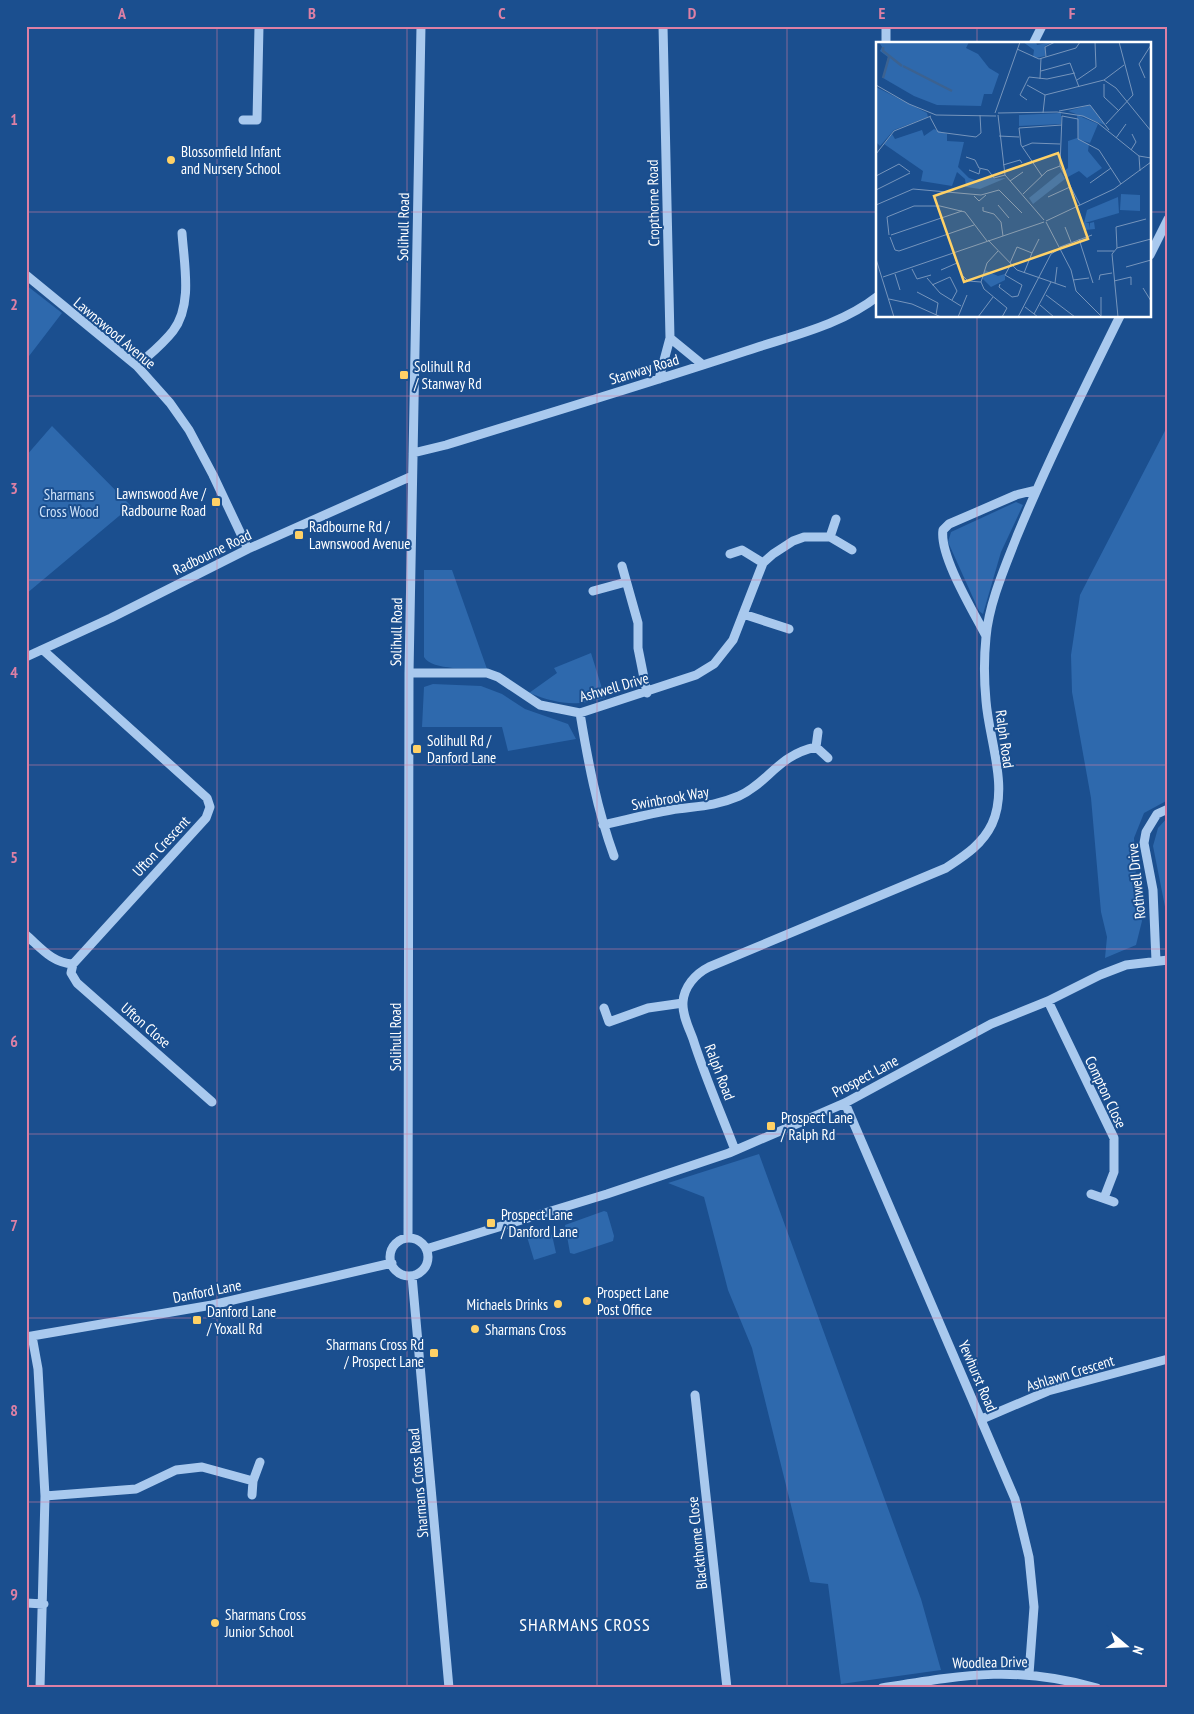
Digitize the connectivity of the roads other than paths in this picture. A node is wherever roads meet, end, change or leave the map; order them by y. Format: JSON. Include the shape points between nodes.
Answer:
{"nodes":[{"id":1,"x":259,"y":26,"type":"edge"},
{"id":2,"x":421,"y":26,"type":"edge"},
{"id":3,"x":663,"y":26,"type":"edge"},
{"id":4,"x":886,"y":26,"type":"edge"},
{"id":5,"x":1042,"y":26,"type":"edge"},
{"id":6,"x":886,"y":42,"type":"edge"},
{"id":7,"x":1035,"y":42,"type":"edge"},
{"id":8,"x":242,"y":120,"type":"dead end"},
{"id":9,"x":1168,"y":219,"type":"edge"},
{"id":10,"x":182,"y":233,"type":"dead end"},
{"id":11,"x":1152,"y":251,"type":"edge"},
{"id":12,"x":26,"y":275,"type":"edge"},
{"id":13,"x":876,"y":298,"type":"edge"},
{"id":14,"x":1119,"y":318,"type":"edge"},
{"id":15,"x":670,"y":338,"type":"junction"},
{"id":16,"x":704,"y":365,"type":"junction"},
{"id":17,"x":137,"y":366,"type":"junction"},
{"id":18,"x":659,"y":379,"type":"junction"},
{"id":19,"x":413,"y":452,"type":"junction"},
{"id":20,"x":412,"y":476,"type":"junction"},
{"id":21,"x":1036,"y":490,"type":"junction"},
{"id":22,"x":836,"y":519,"type":"dead end"},
{"id":23,"x":830,"y":538,"type":"junction"},
{"id":24,"x":248,"y":549,"type":"junction"},
{"id":25,"x":852,"y":550,"type":"dead end"},
{"id":26,"x":730,"y":554,"type":"dead end"},
{"id":27,"x":763,"y":563,"type":"junction"},
{"id":28,"x":622,"y":566,"type":"dead end"},
{"id":29,"x":626,"y":582,"type":"junction"},
{"id":30,"x":593,"y":591,"type":"dead end"},
{"id":31,"x":743,"y":614,"type":"junction"},
{"id":32,"x":789,"y":629,"type":"dead end"},
{"id":33,"x":986,"y":636,"type":"junction"},
{"id":34,"x":43,"y":650,"type":"junction"},
{"id":35,"x":26,"y":657,"type":"edge"},
{"id":36,"x":409,"y":673,"type":"junction"},
{"id":37,"x":647,"y":693,"type":"junction"},
{"id":38,"x":580,"y":713,"type":"junction"},
{"id":39,"x":818,"y":732,"type":"dead end"},
{"id":40,"x":816,"y":747,"type":"junction"},
{"id":41,"x":828,"y":758,"type":"dead end"},
{"id":42,"x":1168,"y":809,"type":"edge"},
{"id":43,"x":603,"y":825,"type":"junction"},
{"id":44,"x":614,"y":856,"type":"dead end"},
{"id":45,"x":26,"y":935,"type":"edge"},
{"id":46,"x":1168,"y":960,"type":"edge"},
{"id":47,"x":1156,"y":961,"type":"junction"},
{"id":48,"x":73,"y":964,"type":"junction"},
{"id":49,"x":1048,"y":1001,"type":"junction"},
{"id":50,"x":683,"y":1003,"type":"junction"},
{"id":51,"x":604,"y":1008,"type":"dead end"},
{"id":52,"x":212,"y":1102,"type":"dead end"},
{"id":53,"x":845,"y":1103,"type":"junction"},
{"id":54,"x":735,"y":1150,"type":"junction"},
{"id":55,"x":1091,"y":1194,"type":"dead end"},
{"id":56,"x":1104,"y":1198,"type":"junction"},
{"id":57,"x":1114,"y":1202,"type":"dead end"},
{"id":58,"x":408,"y":1238,"type":"junction"},
{"id":59,"x":426,"y":1249,"type":"junction"},
{"id":60,"x":392,"y":1263,"type":"junction"},
{"id":61,"x":412,"y":1276,"type":"junction"},
{"id":62,"x":29,"y":1336,"type":"edge"},
{"id":63,"x":1168,"y":1359,"type":"edge"},
{"id":64,"x":695,"y":1395,"type":"dead end"},
{"id":65,"x":982,"y":1419,"type":"junction"},
{"id":66,"x":260,"y":1462,"type":"dead end"},
{"id":67,"x":253,"y":1481,"type":"junction"},
{"id":68,"x":252,"y":1495,"type":"dead end"},
{"id":69,"x":45,"y":1496,"type":"junction"},
{"id":70,"x":26,"y":1603,"type":"edge"},
{"id":71,"x":44,"y":1604,"type":"junction"},
{"id":72,"x":1029,"y":1674,"type":"junction"},
{"id":73,"x":40,"y":1688,"type":"edge"},
{"id":74,"x":449,"y":1688,"type":"edge"},
{"id":75,"x":727,"y":1688,"type":"edge"},
{"id":76,"x":882,"y":1688,"type":"edge"},
{"id":77,"x":1097,"y":1688,"type":"edge"}],
"edges":[{"from":1,"to":8,"type":"street","via":[[256,120]]},
{"from":2,"to":19,"type":"street","name":"Solihull Road"},
{"from":3,"to":15,"type":"street","name":"Cropthorne Road"},
{"from":4,"to":6,"type":"street"},
{"from":5,"to":7,"type":"street"},
{"from":9,"to":11,"type":"street"},
{"from":10,"to":17,"type":"street","via":[[185,300],[181,314],[173,331]]},
{"from":12,"to":17,"type":"street","name":"Lawnswood Avenue"},
{"from":13,"to":16,"type":"street","name":"Stanway Road","via":[[844,318]]},
{"from":14,"to":21,"type":"street","name":"Ralph Road"},
{"from":15,"to":16,"type":"street"},
{"from":15,"to":18,"type":"street","name":"Cropthorne Road"},
{"from":16,"to":18,"type":"street","name":"Stanway Road"},
{"from":17,"to":24,"type":"street","name":"Lawnswood Avenue","via":[[189,430]]},
{"from":18,"to":19,"type":"street","name":"Stanway Road","via":[[446,445]]},
{"from":19,"to":20,"type":"street","name":"Solihull Road"},
{"from":20,"to":24,"type":"street","name":"Radbourne Road"},
{"from":20,"to":36,"type":"street","name":"Solihull Road"},
{"from":21,"to":33,"type":"street","name":"Ralph Road","via":[[1001,577]]},
{"from":21,"to":33,"type":"street","via":[[1016,495],[949,524],[943,530],[941,540],[947,557]]},
{"from":22,"to":23,"type":"street"},
{"from":23,"to":25,"type":"street"},
{"from":23,"to":27,"type":"street","via":[[804,537],[793,541]]},
{"from":24,"to":34,"type":"street","name":"Radbourne Road"},
{"from":26,"to":27,"type":"street","via":[[742,550]]},
{"from":27,"to":31,"type":"street","name":"Ashwell Drive"},
{"from":28,"to":29,"type":"street"},
{"from":29,"to":30,"type":"street"},
{"from":29,"to":37,"type":"street","via":[[638,623],[638,648]]},
{"from":31,"to":32,"type":"street"},
{"from":31,"to":37,"type":"street","name":"Ashwell Drive","via":[[733,640],[714,664],[696,675]]},
{"from":33,"to":50,"type":"street","name":"Ralph Road","via":[[986,701],[998,794],[992,824],[981,841],[946,868],[701,971],[688,986]]},
{"from":34,"to":35,"type":"street","name":"Radbourne Road"},
{"from":34,"to":48,"type":"street","name":"Ufton Crescent","via":[[207,798],[210,808],[206,818]]},
{"from":36,"to":38,"type":"street","name":"Ashwell Drive","via":[[486,673],[498,677],[540,705]]},
{"from":36,"to":58,"type":"street","name":"Solihull Road"},
{"from":37,"to":38,"type":"street","name":"Ashwell Drive"},
{"from":38,"to":43,"type":"street"},
{"from":39,"to":40,"type":"street"},
{"from":40,"to":41,"type":"street"},
{"from":40,"to":43,"type":"street","name":"Swinbrook Way","via":[[800,750],[741,795],[712,806],[671,810]]},
{"from":42,"to":47,"type":"street","name":"Rothwell Drive","via":[[1157,814],[1146,832],[1144,843],[1153,890]]},
{"from":43,"to":44,"type":"street"},
{"from":45,"to":48,"type":"street","via":[[53,959]]},
{"from":46,"to":47,"type":"street","name":"Prospect Lane"},
{"from":47,"to":49,"type":"street","name":"Prospect Lane","via":[[1126,965]]},
{"from":48,"to":52,"type":"street","name":"Ufton Close","via":[[71,973],[76,982]]},
{"from":49,"to":53,"type":"street","name":"Prospect Lane","via":[[991,1024]]},
{"from":49,"to":56,"type":"street","name":"Compton Close","via":[[1114,1138],[1114,1172]]},
{"from":50,"to":51,"type":"street","via":[[648,1008],[609,1022]]},
{"from":50,"to":54,"type":"street","name":"Ralph Road","via":[[700,1062]]},
{"from":53,"to":54,"type":"street","name":"Prospect Lane"},
{"from":53,"to":65,"type":"street","name":"Yewhurst Road"},
{"from":54,"to":59,"type":"street","name":"Prospect Lane","via":[[616,1191]]},
{"from":55,"to":56,"type":"street"},
{"from":56,"to":57,"type":"street"},
{"from":58,"to":59,"type":"street","via":[[419,1241]]},
{"from":58,"to":60,"type":"street","via":[[395,1245]]},
{"from":59,"to":61,"type":"street","via":[[426,1266]]},
{"from":60,"to":61,"type":"street","via":[[400,1273]]},
{"from":60,"to":62,"type":"street","name":"Danford Lane","via":[[212,1305]]},
{"from":61,"to":74,"type":"street","name":"Sharmans Cross Road"},
{"from":62,"to":69,"type":"street","via":[[38,1369]]},
{"from":63,"to":65,"type":"street","name":"Ashlawn Crescent","via":[[1048,1391]]},
{"from":64,"to":75,"type":"street","name":"Blackthorne Close"},
{"from":65,"to":72,"type":"street","name":"Yewhurst Road","via":[[1016,1499],[1029,1557],[1034,1607]]},
{"from":66,"to":67,"type":"street"},
{"from":67,"to":68,"type":"street"},
{"from":67,"to":69,"type":"street","via":[[202,1467],[176,1470],[136,1489]]},
{"from":69,"to":71,"type":"street"},
{"from":70,"to":71,"type":"street"},
{"from":71,"to":73,"type":"street"},
{"from":72,"to":76,"type":"street","name":"Woodlea Drive","via":[[944,1677]]},
{"from":72,"to":77,"type":"street","name":"Woodlea Drive"}]}
